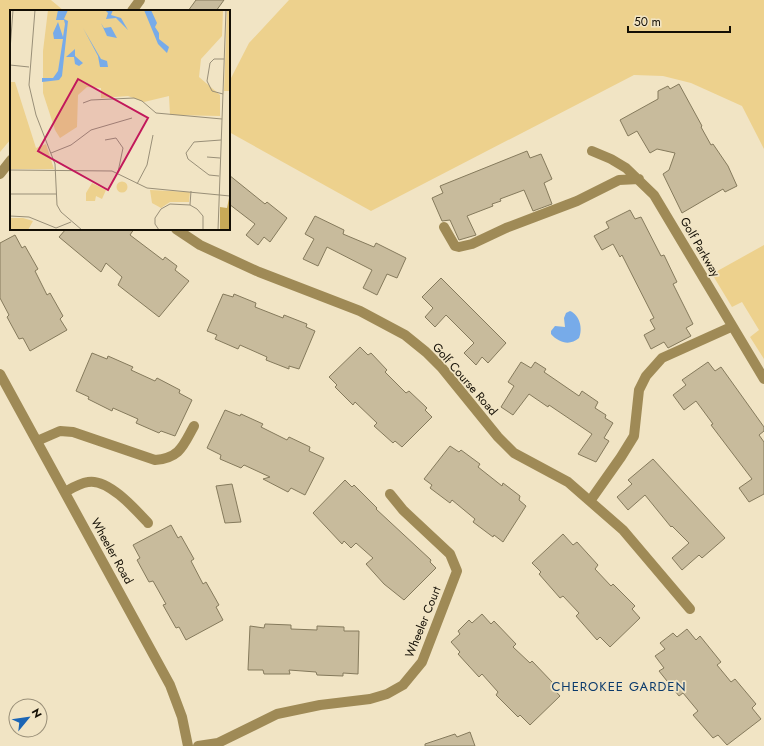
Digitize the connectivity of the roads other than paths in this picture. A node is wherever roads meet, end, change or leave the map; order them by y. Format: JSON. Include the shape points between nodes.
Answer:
{"nodes":[{"id":1,"x":140,"y":0,"type":"edge"},
{"id":2,"x":133,"y":10,"type":"edge"},
{"id":3,"x":592,"y":151,"type":"dead end"},
{"id":4,"x":10,"y":161,"type":"edge"},
{"id":5,"x":0,"y":174,"type":"edge"},
{"id":6,"x":639,"y":179,"type":"junction"},
{"id":7,"x":444,"y":227,"type":"dead end"},
{"id":8,"x":178,"y":230,"type":"edge"},
{"id":9,"x":732,"y":327,"type":"junction"},
{"id":10,"x":0,"y":374,"type":"edge"},
{"id":11,"x":764,"y":379,"type":"edge"},
{"id":12,"x":194,"y":426,"type":"dead end"},
{"id":13,"x":37,"y":441,"type":"junction"},
{"id":14,"x":65,"y":492,"type":"junction"},
{"id":15,"x":390,"y":494,"type":"dead end"},
{"id":16,"x":590,"y":501,"type":"junction"},
{"id":17,"x":148,"y":523,"type":"dead end"},
{"id":18,"x":690,"y":609,"type":"dead end"},
{"id":19,"x":188,"y":746,"type":"edge"},
{"id":20,"x":198,"y":746,"type":"edge"}],
"edges":[{"from":1,"to":2,"type":"street"},
{"from":3,"to":6,"type":"street","name":"Golf Parkway","via":[[611,158]]},
{"from":4,"to":5,"type":"street"},
{"from":6,"to":7,"type":"street","via":[[619,180],[577,201],[472,244],[455,246]]},
{"from":6,"to":9,"type":"street","name":"Golf Parkway","via":[[654,195]]},
{"from":8,"to":16,"type":"street","name":"Golf Course Road","via":[[200,245],[259,272],[360,310],[405,335],[442,368],[514,453],[568,482]]},
{"from":9,"to":11,"type":"street","name":"Golf Parkway"},
{"from":9,"to":16,"type":"street","via":[[662,358],[646,376],[639,390],[634,436]]},
{"from":10,"to":13,"type":"street","name":"Wheeler Road"},
{"from":12,"to":13,"type":"street","via":[[175,455],[161,460],[73,432],[60,431]]},
{"from":13,"to":14,"type":"street","name":"Wheeler Road"},
{"from":14,"to":17,"type":"street","via":[[86,482],[96,482],[124,500]]},
{"from":14,"to":19,"type":"street","name":"Wheeler Road","via":[[170,685],[182,717]]},
{"from":15,"to":20,"type":"street","name":"Wheeler Court","via":[[403,510],[450,554],[457,571],[422,662],[411,677],[387,694],[370,699],[295,709],[277,714],[218,743]]},
{"from":16,"to":18,"type":"street","name":"Golf Course Road","via":[[623,530]]}]}
